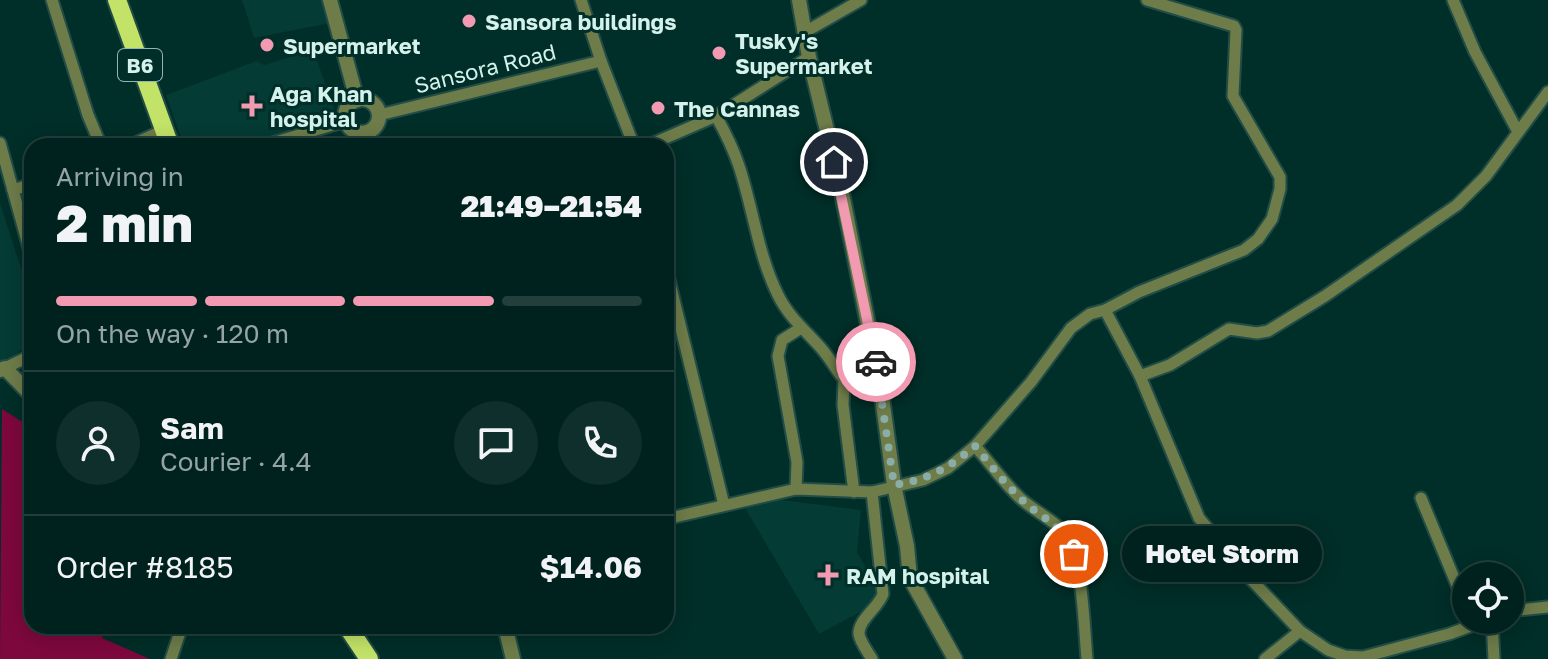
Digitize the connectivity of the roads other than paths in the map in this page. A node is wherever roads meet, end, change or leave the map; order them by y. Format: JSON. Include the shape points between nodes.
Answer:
{"nodes":[{"id":1,"x":52,"y":0,"type":"edge"},
{"id":2,"x":117,"y":0,"type":"edge"},
{"id":3,"x":330,"y":0,"type":"edge"},
{"id":4,"x":581,"y":0,"type":"edge"},
{"id":5,"x":799,"y":0,"type":"edge"},
{"id":6,"x":861,"y":0,"type":"edge"},
{"id":7,"x":1147,"y":0,"type":"edge"},
{"id":8,"x":1453,"y":0,"type":"edge"},
{"id":9,"x":805,"y":32,"type":"junction"},
{"id":10,"x":809,"y":57,"type":"junction"},
{"id":11,"x":601,"y":61,"type":"junction"},
{"id":12,"x":1548,"y":92,"type":"edge"},
{"id":13,"x":357,"y":100,"type":"junction"},
{"id":14,"x":379,"y":115,"type":"junction"},
{"id":15,"x":716,"y":116,"type":"junction"},
{"id":16,"x":346,"y":121,"type":"junction"},
{"id":17,"x":1518,"y":132,"type":"junction"},
{"id":18,"x":98,"y":138,"type":"edge"},
{"id":19,"x":167,"y":138,"type":"edge"},
{"id":20,"x":289,"y":138,"type":"edge"},
{"id":21,"x":367,"y":138,"type":"edge"},
{"id":22,"x":370,"y":138,"type":"edge"},
{"id":23,"x":631,"y":138,"type":"edge"},
{"id":24,"x":665,"y":138,"type":"edge"},
{"id":25,"x":0,"y":143,"type":"edge"},
{"id":26,"x":24,"y":187,"type":"edge"},
{"id":27,"x":13,"y":190,"type":"junction"},
{"id":28,"x":24,"y":230,"type":"edge"},
{"id":29,"x":674,"y":300,"type":"edge"},
{"id":30,"x":1105,"y":310,"type":"junction"},
{"id":31,"x":801,"y":328,"type":"junction"},
{"id":32,"x":24,"y":359,"type":"edge"},
{"id":33,"x":3,"y":369,"type":"edge"},
{"id":34,"x":1140,"y":376,"type":"junction"},
{"id":35,"x":844,"y":380,"type":"junction"},
{"id":36,"x":24,"y":389,"type":"edge"},
{"id":37,"x":881,"y":390,"type":"junction"},
{"id":38,"x":975,"y":446,"type":"junction"},
{"id":39,"x":894,"y":485,"type":"junction"},
{"id":40,"x":796,"y":489,"type":"junction"},
{"id":41,"x":854,"y":492,"type":"junction"},
{"id":42,"x":872,"y":492,"type":"junction"},
{"id":43,"x":1421,"y":498,"type":"dead end"},
{"id":44,"x":724,"y":505,"type":"junction"},
{"id":45,"x":674,"y":517,"type":"edge"},
{"id":46,"x":1452,"y":573,"type":"edge"},
{"id":47,"x":1548,"y":607,"type":"edge"},
{"id":48,"x":1524,"y":610,"type":"edge"},
{"id":49,"x":1300,"y":631,"type":"junction"},
{"id":50,"x":1452,"y":632,"type":"edge"},
{"id":51,"x":179,"y":634,"type":"edge"},
{"id":52,"x":352,"y":634,"type":"edge"},
{"id":53,"x":507,"y":634,"type":"edge"},
{"id":54,"x":1491,"y":634,"type":"edge"},
{"id":55,"x":1345,"y":657,"type":"edge"},
{"id":56,"x":171,"y":659,"type":"edge"},
{"id":57,"x":369,"y":659,"type":"edge"},
{"id":58,"x":513,"y":659,"type":"edge"},
{"id":59,"x":872,"y":659,"type":"edge"},
{"id":60,"x":955,"y":659,"type":"edge"},
{"id":61,"x":1087,"y":659,"type":"edge"},
{"id":62,"x":1265,"y":659,"type":"edge"},
{"id":63,"x":1494,"y":659,"type":"edge"}],
"edges":[{"from":1,"to":18,"type":"street"},
{"from":2,"to":19,"type":"highway","number":"B6"},
{"from":3,"to":13,"type":"street"},
{"from":4,"to":11,"type":"street"},
{"from":5,"to":9,"type":"street"},
{"from":6,"to":9,"type":"street"},
{"from":7,"to":30,"type":"street","via":[[1234,26],[1233,96],[1278,170],[1280,189],[1266,229],[1244,250]]},
{"from":8,"to":17,"type":"street"},
{"from":9,"to":10,"type":"street"},
{"from":10,"to":15,"type":"street"},
{"from":10,"to":37,"type":"street"},
{"from":11,"to":14,"type":"street","name":"Sansora Road"},
{"from":11,"to":23,"type":"street"},
{"from":12,"to":17,"type":"street"},
{"from":13,"to":14,"type":"street","via":[[371,102]]},
{"from":13,"to":16,"type":"street","via":[[346,110]]},
{"from":14,"to":22,"type":"street"},
{"from":15,"to":24,"type":"street"},
{"from":15,"to":31,"type":"street","via":[[740,167],[778,296]]},
{"from":16,"to":20,"type":"street"},
{"from":16,"to":21,"type":"street"},
{"from":17,"to":34,"type":"street","via":[[1466,198],[1325,296],[1268,331],[1229,329],[1170,365]]},
{"from":25,"to":27,"type":"street"},
{"from":26,"to":27,"type":"street"},
{"from":27,"to":28,"type":"street"},
{"from":29,"to":44,"type":"street"},
{"from":30,"to":34,"type":"street"},
{"from":30,"to":38,"type":"street","via":[[1071,328]]},
{"from":31,"to":35,"type":"street"},
{"from":31,"to":40,"type":"street","via":[[782,340],[778,356],[797,462]]},
{"from":32,"to":33,"type":"street"},
{"from":33,"to":36,"type":"street"},
{"from":34,"to":49,"type":"street","via":[[1199,518]]},
{"from":35,"to":37,"type":"street","via":[[854,387]]},
{"from":35,"to":41,"type":"street"},
{"from":37,"to":39,"type":"street"},
{"from":38,"to":39,"type":"street","via":[[948,468]]},
{"from":38,"to":61,"type":"street","via":[[1017,495],[1068,538]]},
{"from":39,"to":42,"type":"street"},
{"from":39,"to":60,"type":"street","via":[[910,578]]},
{"from":40,"to":41,"type":"street"},
{"from":40,"to":44,"type":"street"},
{"from":41,"to":42,"type":"street"},
{"from":42,"to":59,"type":"street","via":[[883,594],[859,634]]},
{"from":43,"to":46,"type":"street"},
{"from":44,"to":45,"type":"street"},
{"from":47,"to":48,"type":"street"},
{"from":49,"to":55,"type":"street"},
{"from":49,"to":62,"type":"street"},
{"from":50,"to":55,"type":"street","via":[[1363,657]]},
{"from":51,"to":56,"type":"street"},
{"from":52,"to":57,"type":"highway"},
{"from":53,"to":58,"type":"street"},
{"from":54,"to":63,"type":"street"}]}
